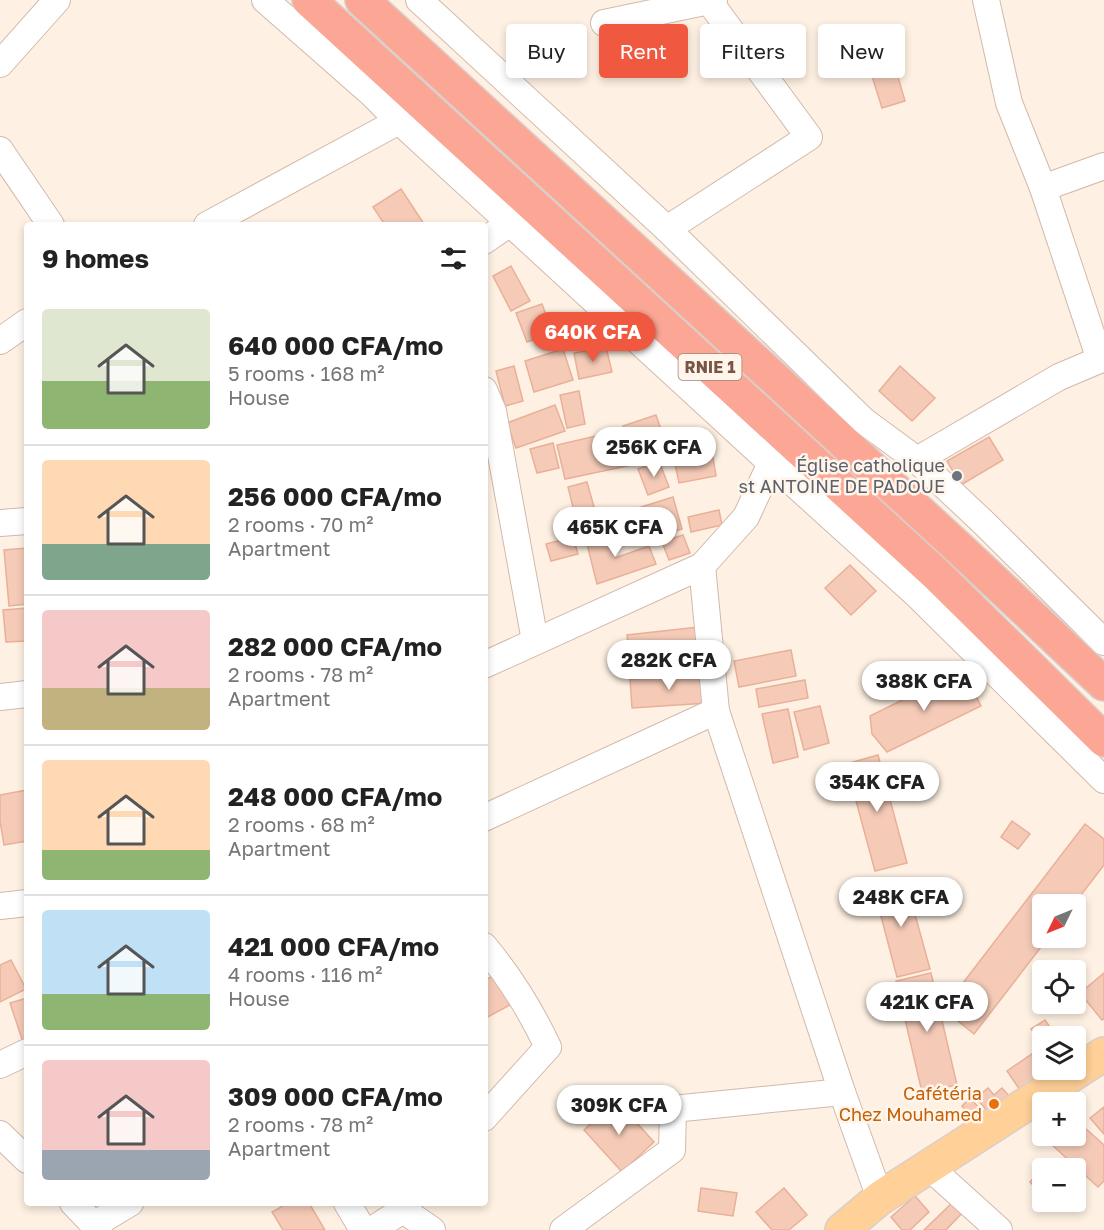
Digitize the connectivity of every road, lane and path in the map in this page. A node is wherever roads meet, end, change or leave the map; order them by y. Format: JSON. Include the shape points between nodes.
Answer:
{"nodes":[{"id":1,"x":57,"y":0,"type":"edge"},
{"id":2,"x":266,"y":0,"type":"edge"},
{"id":3,"x":309,"y":0,"type":"edge"},
{"id":4,"x":363,"y":0,"type":"edge"},
{"id":5,"x":419,"y":0,"type":"edge"},
{"id":6,"x":711,"y":0,"type":"edge"},
{"id":7,"x":986,"y":0,"type":"edge"},
{"id":8,"x":604,"y":23,"type":"dead end"},
{"id":9,"x":0,"y":64,"type":"edge"},
{"id":10,"x":399,"y":121,"type":"junction"},
{"id":11,"x":0,"y":150,"type":"edge"},
{"id":12,"x":1104,"y":166,"type":"edge"},
{"id":13,"x":1043,"y":188,"type":"junction"},
{"id":14,"x":49,"y":222,"type":"edge"},
{"id":15,"x":213,"y":222,"type":"edge"},
{"id":16,"x":510,"y":223,"type":"junction"},
{"id":17,"x":667,"y":229,"type":"junction"},
{"id":18,"x":488,"y":238,"type":"edge"},
{"id":19,"x":24,"y":324,"type":"edge"},
{"id":20,"x":0,"y":341,"type":"edge"},
{"id":21,"x":1102,"y":359,"type":"edge"},
{"id":22,"x":488,"y":399,"type":"edge"},
{"id":23,"x":917,"y":460,"type":"junction"},
{"id":24,"x":771,"y":463,"type":"junction"},
{"id":25,"x":24,"y":520,"type":"edge"},
{"id":26,"x":0,"y":523,"type":"edge"},
{"id":27,"x":702,"y":566,"type":"junction"},
{"id":28,"x":536,"y":641,"type":"junction"},
{"id":29,"x":1104,"y":642,"type":"edge"},
{"id":30,"x":488,"y":663,"type":"edge"},
{"id":31,"x":1104,"y":684,"type":"edge"},
{"id":32,"x":24,"y":694,"type":"edge"},
{"id":33,"x":0,"y":697,"type":"edge"},
{"id":34,"x":716,"y":711,"type":"junction"},
{"id":35,"x":1104,"y":740,"type":"edge"},
{"id":36,"x":1104,"y":780,"type":"edge"},
{"id":37,"x":488,"y":816,"type":"edge"},
{"id":38,"x":24,"y":903,"type":"edge"},
{"id":39,"x":0,"y":906,"type":"edge"},
{"id":40,"x":488,"y":951,"type":"edge"},
{"id":41,"x":24,"y":1053,"type":"edge"},
{"id":42,"x":1104,"y":1054,"type":"edge"},
{"id":43,"x":0,"y":1065,"type":"edge"},
{"id":44,"x":842,"y":1092,"type":"junction"},
{"id":45,"x":488,"y":1114,"type":"edge"},
{"id":46,"x":0,"y":1134,"type":"edge"},
{"id":47,"x":24,"y":1157,"type":"edge"},
{"id":48,"x":928,"y":1166,"type":"junction"},
{"id":49,"x":880,"y":1198,"type":"junction"},
{"id":50,"x":76,"y":1206,"type":"edge"},
{"id":51,"x":126,"y":1206,"type":"edge"},
{"id":52,"x":349,"y":1206,"type":"edge"},
{"id":53,"x":406,"y":1207,"type":"edge"},
{"id":54,"x":97,"y":1227,"type":"edge"},
{"id":55,"x":363,"y":1230,"type":"edge"},
{"id":56,"x":372,"y":1230,"type":"edge"},
{"id":57,"x":432,"y":1230,"type":"edge"},
{"id":58,"x":563,"y":1230,"type":"edge"},
{"id":59,"x":842,"y":1230,"type":"edge"},
{"id":60,"x":999,"y":1230,"type":"edge"}],
"edges":[{"from":1,"to":9,"type":"street"},
{"from":2,"to":10,"type":"street"},
{"from":3,"to":35,"type":"highway","number":"RNIE 1","via":[[936,574]]},
{"from":4,"to":31,"type":"highway","number":"RNIE 1"},
{"from":5,"to":17,"type":"street"},
{"from":6,"to":8,"type":"street"},
{"from":6,"to":17,"type":"street","via":[[809,137]]},
{"from":7,"to":13,"type":"street","via":[[1009,103]]},
{"from":10,"to":15,"type":"street"},
{"from":10,"to":16,"type":"street"},
{"from":11,"to":14,"type":"street"},
{"from":12,"to":13,"type":"street"},
{"from":13,"to":21,"type":"street"},
{"from":16,"to":18,"type":"street"},
{"from":16,"to":24,"type":"street"},
{"from":17,"to":23,"type":"street","via":[[864,421]]},
{"from":19,"to":20,"type":"street"},
{"from":21,"to":23,"type":"street","via":[[1059,377]]},
{"from":22,"to":28,"type":"street"},
{"from":23,"to":29,"type":"street"},
{"from":24,"to":27,"type":"street","via":[[746,517]]},
{"from":24,"to":36,"type":"street","via":[[916,594]]},
{"from":25,"to":26,"type":"street"},
{"from":27,"to":28,"type":"street"},
{"from":27,"to":34,"type":"street"},
{"from":28,"to":30,"type":"street"},
{"from":32,"to":33,"type":"street"},
{"from":34,"to":37,"type":"street"},
{"from":34,"to":44,"type":"street"},
{"from":38,"to":39,"type":"street"},
{"from":40,"to":45,"type":"street","via":[[510,976],[548,1047]]},
{"from":41,"to":43,"type":"street"},
{"from":42,"to":48,"type":"main road"},
{"from":44,"to":49,"type":"street"},
{"from":44,"to":58,"type":"street","via":[[672,1109],[672,1150]]},
{"from":46,"to":47,"type":"street"},
{"from":48,"to":49,"type":"main road"},
{"from":48,"to":60,"type":"street"},
{"from":49,"to":59,"type":"main road"},
{"from":50,"to":54,"type":"street"},
{"from":51,"to":54,"type":"street"},
{"from":52,"to":55,"type":"street"},
{"from":53,"to":56,"type":"street"},
{"from":53,"to":57,"type":"street"}]}
